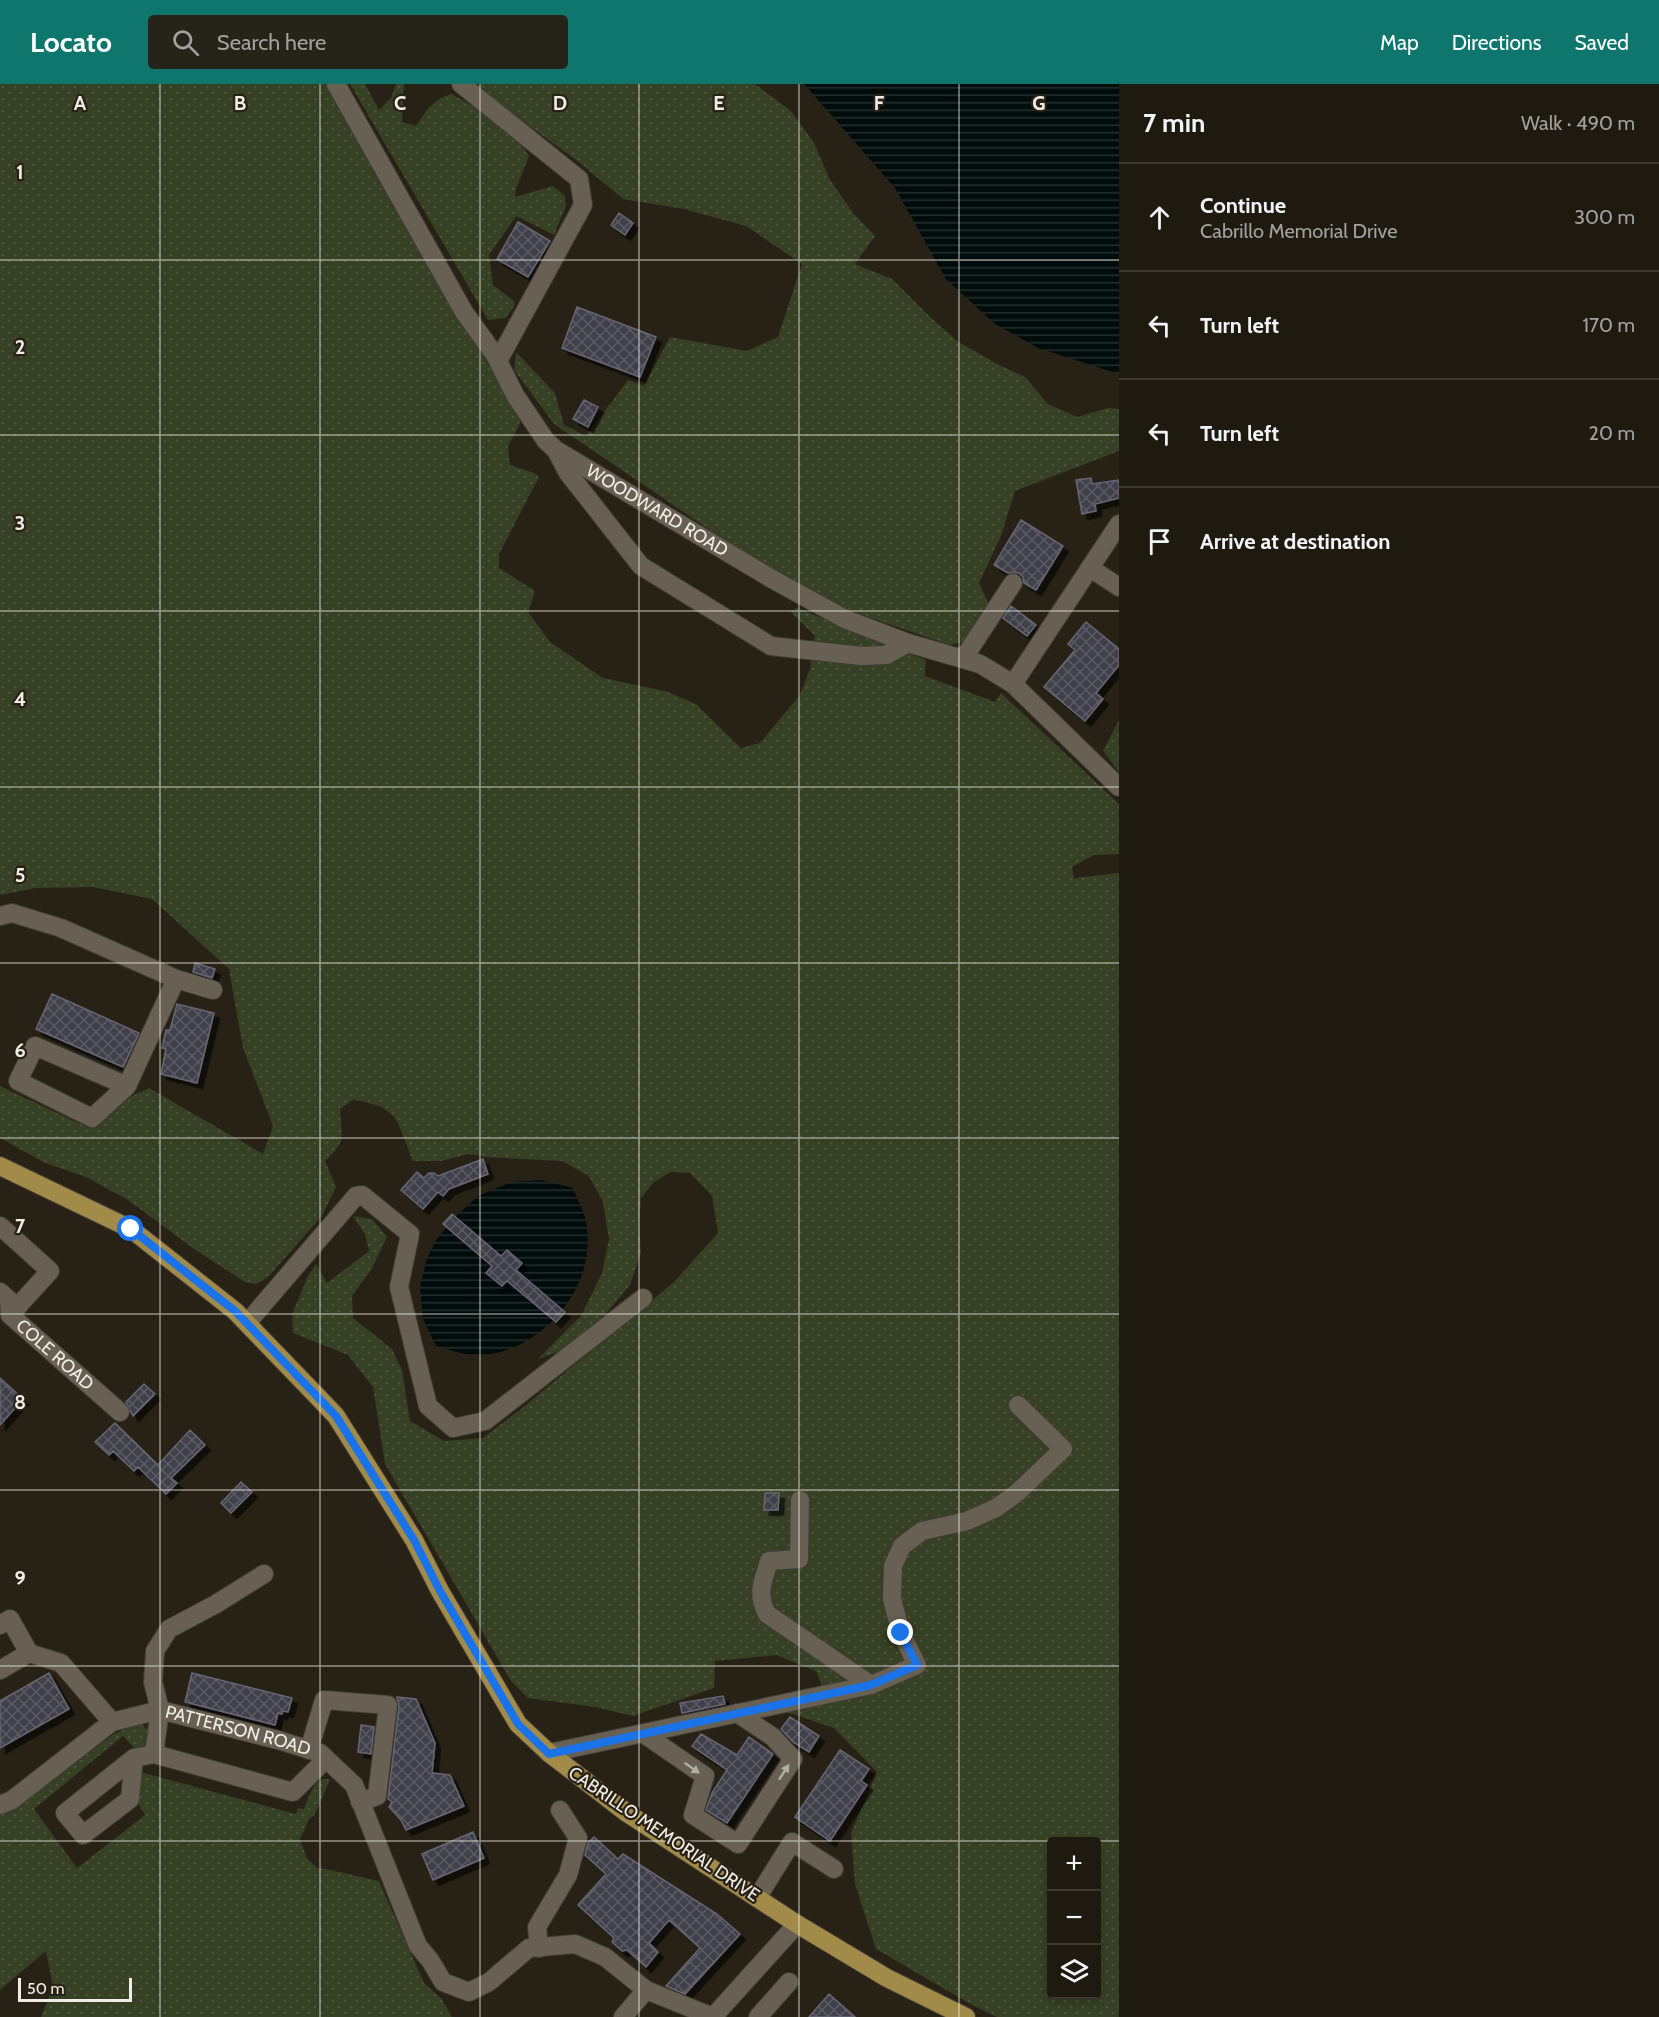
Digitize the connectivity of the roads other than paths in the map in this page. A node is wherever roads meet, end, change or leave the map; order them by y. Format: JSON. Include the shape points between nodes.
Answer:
{"nodes":[{"id":1,"x":336,"y":84,"type":"edge"},
{"id":2,"x":461,"y":84,"type":"edge"},
{"id":3,"x":498,"y":361,"type":"junction"},
{"id":4,"x":556,"y":450,"type":"junction"},
{"id":5,"x":1119,"y":524,"type":"edge"},
{"id":6,"x":1090,"y":568,"type":"junction"},
{"id":7,"x":1013,"y":584,"type":"dead end"},
{"id":8,"x":1119,"y":587,"type":"edge"},
{"id":9,"x":908,"y":643,"type":"junction"},
{"id":10,"x":963,"y":659,"type":"junction"},
{"id":11,"x":1012,"y":684,"type":"junction"},
{"id":12,"x":1119,"y":787,"type":"edge"},
{"id":13,"x":0,"y":916,"type":"edge"},
{"id":14,"x":176,"y":979,"type":"junction"},
{"id":15,"x":213,"y":990,"type":"dead end"},
{"id":16,"x":127,"y":1086,"type":"junction"},
{"id":17,"x":0,"y":1166,"type":"edge"},
{"id":18,"x":0,"y":1226,"type":"edge"},
{"id":19,"x":643,"y":1298,"type":"dead end"},
{"id":20,"x":5,"y":1304,"type":"edge"},
{"id":21,"x":247,"y":1323,"type":"junction"},
{"id":22,"x":1018,"y":1405,"type":"dead end"},
{"id":23,"x":120,"y":1412,"type":"dead end"},
{"id":24,"x":800,"y":1500,"type":"dead end"},
{"id":25,"x":264,"y":1574,"type":"dead end"},
{"id":26,"x":0,"y":1624,"type":"edge"},
{"id":27,"x":29,"y":1653,"type":"junction"},
{"id":28,"x":0,"y":1670,"type":"edge"},
{"id":29,"x":871,"y":1685,"type":"junction"},
{"id":30,"x":160,"y":1710,"type":"junction"},
{"id":31,"x":737,"y":1713,"type":"junction"},
{"id":32,"x":112,"y":1722,"type":"junction"},
{"id":33,"x":644,"y":1734,"type":"junction"},
{"id":34,"x":309,"y":1750,"type":"junction"},
{"id":35,"x":154,"y":1754,"type":"junction"},
{"id":36,"x":549,"y":1754,"type":"junction"},
{"id":37,"x":134,"y":1758,"type":"dead end"},
{"id":38,"x":326,"y":1759,"type":"junction"},
{"id":39,"x":360,"y":1802,"type":"junction"},
{"id":40,"x":0,"y":1805,"type":"edge"},
{"id":41,"x":560,"y":1810,"type":"dead end"},
{"id":42,"x":834,"y":1869,"type":"dead end"},
{"id":43,"x":757,"y":1898,"type":"junction"},
{"id":44,"x":797,"y":1924,"type":"junction"},
{"id":45,"x":534,"y":1948,"type":"junction"},
{"id":46,"x":789,"y":1982,"type":"dead end"},
{"id":47,"x":646,"y":1990,"type":"junction"},
{"id":48,"x":623,"y":2017,"type":"edge"},
{"id":49,"x":713,"y":2017,"type":"edge"},
{"id":50,"x":758,"y":2017,"type":"edge"},
{"id":51,"x":966,"y":2017,"type":"edge"}],
"edges":[{"from":1,"to":3,"type":"street","name":"WOODWARD ROAD","via":[[464,312]]},
{"from":2,"to":3,"type":"street","via":[[579,179],[583,205]]},
{"from":3,"to":4,"type":"street","name":"WOODWARD ROAD","via":[[515,395]]},
{"from":4,"to":9,"type":"street","name":"WOODWARD ROAD","via":[[845,619]]},
{"from":4,"to":9,"type":"street","via":[[568,473],[641,566],[771,646],[861,656],[886,655]]},
{"from":5,"to":6,"type":"street"},
{"from":6,"to":8,"type":"street"},
{"from":6,"to":11,"type":"street"},
{"from":7,"to":10,"type":"street"},
{"from":9,"to":10,"type":"street","name":"WOODWARD ROAD"},
{"from":10,"to":11,"type":"street","name":"WOODWARD ROAD","via":[[980,664]]},
{"from":11,"to":12,"type":"street","name":"WOODWARD ROAD"},
{"from":13,"to":14,"type":"street","via":[[12,913],[61,928]]},
{"from":14,"to":15,"type":"street"},
{"from":14,"to":16,"type":"street"},
{"from":16,"to":16,"type":"street","via":[[92,1118],[18,1081],[35,1046]]},
{"from":17,"to":21,"type":"main road","name":"CABRILLO MEMORIAL DRIVE","via":[[131,1229]]},
{"from":18,"to":20,"type":"street","via":[[50,1270]]},
{"from":19,"to":21,"type":"street","via":[[485,1422],[453,1428],[428,1406],[399,1287],[410,1234],[362,1195],[356,1196]]},
{"from":20,"to":23,"type":"street","name":"COLE ROAD"},
{"from":21,"to":36,"type":"main road","name":"CABRILLO MEMORIAL DRIVE","via":[[336,1416],[414,1540],[518,1724]]},
{"from":22,"to":29,"type":"street","via":[[1063,1449],[996,1508],[967,1521],[922,1531],[902,1546],[893,1566],[892,1599],[901,1633],[917,1665]]},
{"from":24,"to":29,"type":"street","via":[[799,1559],[769,1561],[761,1602],[767,1614]]},
{"from":25,"to":30,"type":"street","via":[[170,1629],[155,1651],[153,1682]]},
{"from":26,"to":27,"type":"street","via":[[10,1619]]},
{"from":27,"to":28,"type":"street"},
{"from":27,"to":32,"type":"street","via":[[61,1663]]},
{"from":29,"to":31,"type":"street"},
{"from":30,"to":32,"type":"street","name":"PATTERSON ROAD"},
{"from":30,"to":34,"type":"street","name":"PATTERSON ROAD"},
{"from":30,"to":35,"type":"street"},
{"from":31,"to":33,"type":"street"},
{"from":33,"to":31,"type":"street","one_way":true,"via":[[705,1776],[693,1815],[738,1844],[793,1759],[773,1737]]},
{"from":32,"to":40,"type":"street","name":"PATTERSON ROAD","via":[[12,1800]]},
{"from":33,"to":36,"type":"street"},
{"from":34,"to":38,"type":"street","name":"PATTERSON ROAD"},
{"from":34,"to":39,"type":"street","via":[[324,1700],[388,1705],[377,1796]]},
{"from":35,"to":37,"type":"street"},
{"from":35,"to":38,"type":"street","via":[[293,1792]]},
{"from":36,"to":43,"type":"main road","name":"CABRILLO MEMORIAL DRIVE","via":[[627,1813]]},
{"from":38,"to":39,"type":"street","name":"PATTERSON ROAD","via":[[354,1785]]},
{"from":39,"to":45,"type":"street","name":"PATTERSON ROAD","via":[[418,1946],[443,1982],[469,1992]]},
{"from":41,"to":45,"type":"street","via":[[578,1838],[568,1875],[537,1926]]},
{"from":42,"to":43,"type":"street","via":[[792,1842]]},
{"from":43,"to":44,"type":"main road","name":"CABRILLO MEMORIAL DRIVE"},
{"from":44,"to":49,"type":"street"},
{"from":44,"to":51,"type":"main road","name":"CABRILLO MEMORIAL DRIVE","via":[[886,1978]]},
{"from":45,"to":47,"type":"street","via":[[575,1944],[605,1957]]},
{"from":46,"to":50,"type":"street"},
{"from":47,"to":48,"type":"street"},
{"from":47,"to":49,"type":"street"}]}
